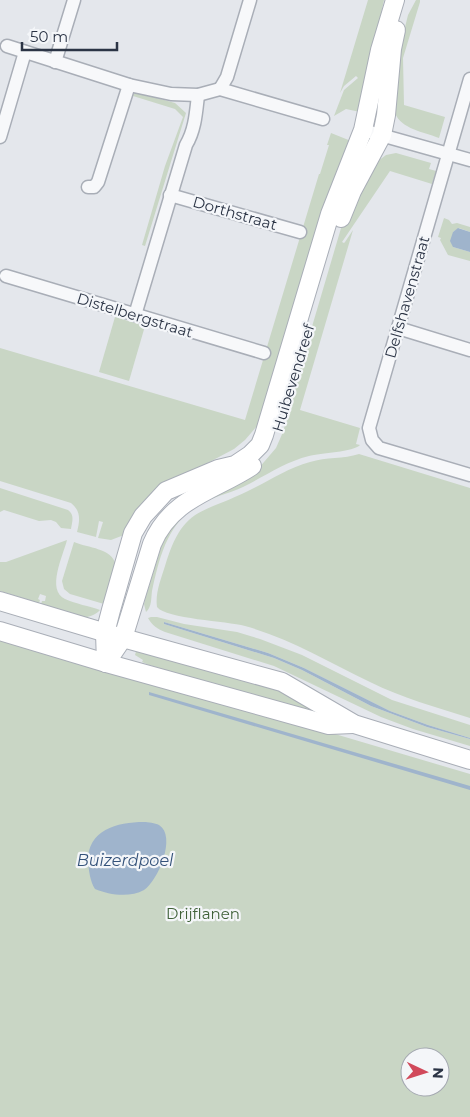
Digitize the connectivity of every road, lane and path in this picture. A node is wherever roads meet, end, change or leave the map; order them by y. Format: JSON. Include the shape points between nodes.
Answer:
{"nodes":[{"id":1,"x":74,"y":0,"type":"edge"},
{"id":2,"x":250,"y":0,"type":"edge"},
{"id":3,"x":395,"y":0,"type":"edge"},
{"id":4,"x":404,"y":0,"type":"edge"},
{"id":5,"x":7,"y":46,"type":"dead end"},
{"id":6,"x":25,"y":52,"type":"junction"},
{"id":7,"x":55,"y":62,"type":"junction"},
{"id":8,"x":470,"y":79,"type":"edge"},
{"id":9,"x":130,"y":85,"type":"junction"},
{"id":10,"x":220,"y":89,"type":"junction"},
{"id":11,"x":198,"y":95,"type":"junction"},
{"id":12,"x":323,"y":119,"type":"dead end"},
{"id":13,"x":363,"y":130,"type":"junction"},
{"id":14,"x":382,"y":135,"type":"junction"},
{"id":15,"x":0,"y":137,"type":"edge"},
{"id":16,"x":448,"y":154,"type":"junction"},
{"id":17,"x":470,"y":160,"type":"edge"},
{"id":18,"x":88,"y":187,"type":"dead end"},
{"id":19,"x":170,"y":195,"type":"junction"},
{"id":20,"x":300,"y":232,"type":"dead end"},
{"id":21,"x":6,"y":276,"type":"dead end"},
{"id":22,"x":135,"y":315,"type":"junction"},
{"id":23,"x":398,"y":328,"type":"junction"},
{"id":24,"x":470,"y":350,"type":"edge"},
{"id":25,"x":264,"y":354,"type":"dead end"},
{"id":26,"x":470,"y":475,"type":"edge"},
{"id":27,"x":0,"y":601,"type":"edge"},
{"id":28,"x":47,"y":614,"type":"junction"},
{"id":29,"x":0,"y":631,"type":"edge"},
{"id":30,"x":105,"y":632,"type":"junction"},
{"id":31,"x":123,"y":638,"type":"junction"},
{"id":32,"x":38,"y":642,"type":"junction"},
{"id":33,"x":106,"y":662,"type":"junction"},
{"id":34,"x":354,"y":724,"type":"junction"},
{"id":35,"x":470,"y":760,"type":"edge"}],
"edges":[{"from":1,"to":7,"type":"street"},
{"from":2,"to":10,"type":"street","via":[[227,77]]},
{"from":3,"to":13,"type":"street","name":"Huibevendreef","via":[[380,50]]},
{"from":4,"to":14,"type":"street","name":"Huibevendreef","via":[[392,49]]},
{"from":5,"to":6,"type":"street"},
{"from":6,"to":7,"type":"street"},
{"from":6,"to":15,"type":"street"},
{"from":7,"to":9,"type":"street"},
{"from":8,"to":16,"type":"street","name":"Delfshavenstraat"},
{"from":9,"to":11,"type":"street","via":[[171,94]]},
{"from":9,"to":18,"type":"street","via":[[98,182]]},
{"from":10,"to":11,"type":"street"},
{"from":10,"to":12,"type":"street"},
{"from":11,"to":19,"type":"street","via":[[195,122]]},
{"from":13,"to":14,"type":"street"},
{"from":13,"to":30,"type":"street","name":"Huibevendreef","via":[[330,214],[269,424],[260,445],[235,465],[166,491],[143,516],[126,553]]},
{"from":14,"to":16,"type":"street"},
{"from":14,"to":31,"type":"street","name":"Huibevendreef","via":[[341,216],[274,441],[258,462],[188,501],[172,513],[157,531]]},
{"from":16,"to":17,"type":"street"},
{"from":16,"to":23,"type":"street","name":"Delfshavenstraat"},
{"from":19,"to":20,"type":"street","name":"Dorthstraat"},
{"from":19,"to":22,"type":"street"},
{"from":21,"to":22,"type":"street","name":"Distelbergstraat"},
{"from":22,"to":25,"type":"street","name":"Distelbergstraat"},
{"from":23,"to":24,"type":"street"},
{"from":23,"to":26,"type":"street","name":"Delfshavenstraat","via":[[369,428],[372,440],[379,448]]},
{"from":27,"to":28,"type":"street"},
{"from":28,"to":30,"type":"street"},
{"from":28,"to":32,"type":"street","via":[[46,630]]},
{"from":29,"to":32,"type":"street"},
{"from":30,"to":31,"type":"street"},
{"from":30,"to":33,"type":"street","name":"Huibevendreef"},
{"from":31,"to":33,"type":"street","name":"Huibevendreef"},
{"from":31,"to":34,"type":"street","via":[[282,682]]},
{"from":32,"to":33,"type":"street"},
{"from":33,"to":34,"type":"street","via":[[329,725]]},
{"from":34,"to":35,"type":"street"}]}
